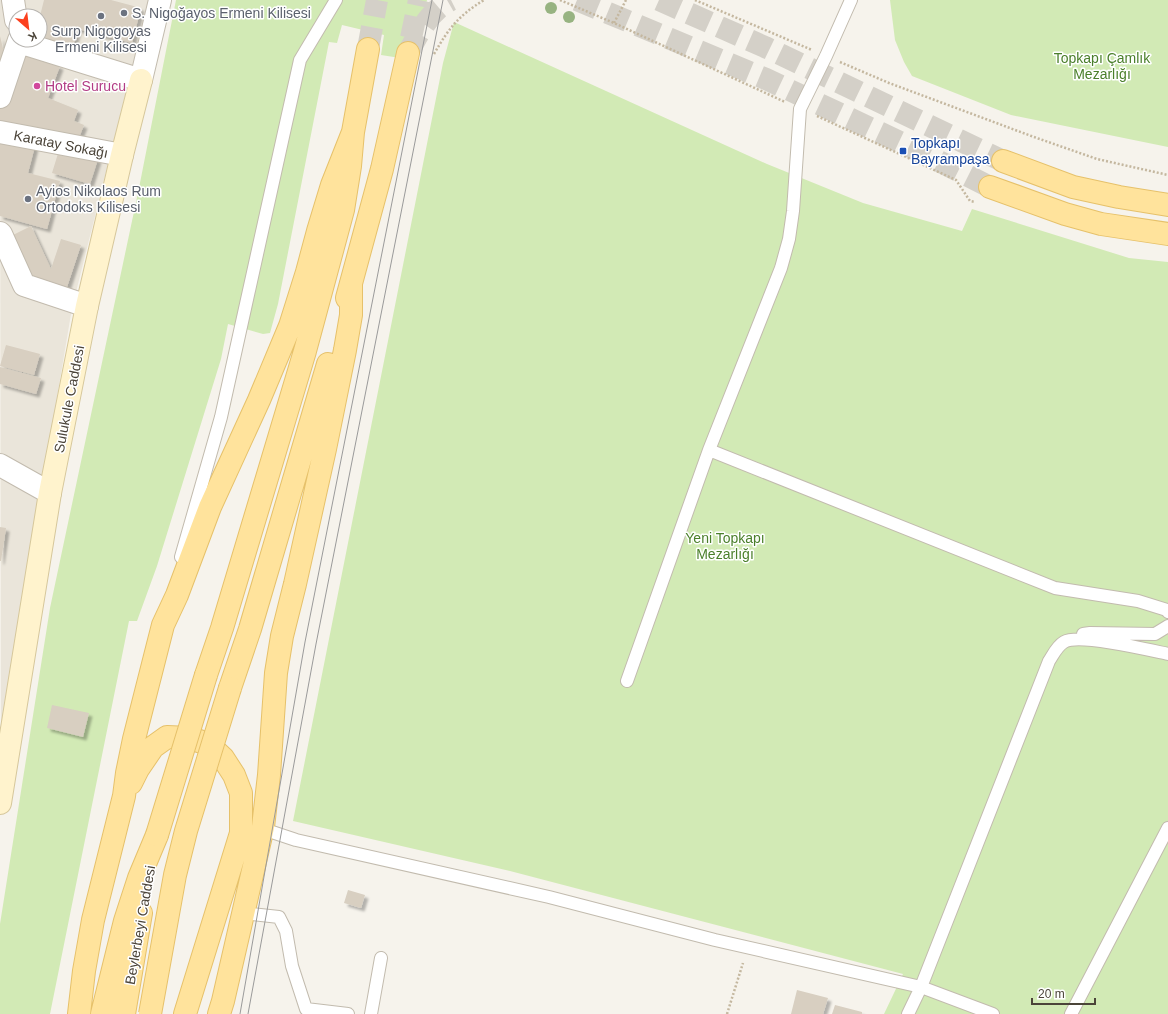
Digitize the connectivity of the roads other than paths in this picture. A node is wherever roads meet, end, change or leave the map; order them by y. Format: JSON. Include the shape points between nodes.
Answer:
{"nodes":[{"id":1,"x":160,"y":0,"type":"edge"},
{"id":2,"x":336,"y":0,"type":"edge"},
{"id":3,"x":851,"y":0,"type":"edge"},
{"id":4,"x":17,"y":48,"type":"edge"},
{"id":5,"x":41,"y":48,"type":"edge"},
{"id":6,"x":368,"y":49,"type":"tunnel mouth"},
{"id":7,"x":408,"y":53,"type":"tunnel mouth"},
{"id":8,"x":141,"y":80,"type":"junction"},
{"id":9,"x":0,"y":97,"type":"edge"},
{"id":10,"x":0,"y":132,"type":"edge"},
{"id":11,"x":353,"y":132,"type":"junction"},
{"id":12,"x":122,"y":155,"type":"junction"},
{"id":13,"x":1003,"y":161,"type":"tunnel mouth"},
{"id":14,"x":984,"y":195,"type":"tunnel mouth"},
{"id":15,"x":1168,"y":205,"type":"edge"},
{"id":16,"x":0,"y":234,"type":"edge"},
{"id":17,"x":1168,"y":234,"type":"edge"},
{"id":18,"x":351,"y":283,"type":"junction"},
{"id":19,"x":87,"y":306,"type":"junction"},
{"id":20,"x":709,"y":450,"type":"junction"},
{"id":21,"x":0,"y":465,"type":"edge"},
{"id":22,"x":50,"y":493,"type":"junction"},
{"id":23,"x":1168,"y":612,"type":"edge"},
{"id":24,"x":163,"y":625,"type":"junction"},
{"id":25,"x":1168,"y":626,"type":"edge"},
{"id":26,"x":1071,"y":640,"type":"junction"},
{"id":27,"x":1168,"y":654,"type":"edge"},
{"id":28,"x":627,"y":681,"type":"dead end"},
{"id":29,"x":6,"y":721,"type":"edge"},
{"id":30,"x":124,"y":796,"type":"junction"},
{"id":31,"x":0,"y":803,"type":"edge"},
{"id":32,"x":1168,"y":828,"type":"edge"},
{"id":33,"x":157,"y":835,"type":"junction"},
{"id":34,"x":260,"y":837,"type":"junction"},
{"id":35,"x":296,"y":840,"type":"junction"},
{"id":36,"x":243,"y":913,"type":"junction"},
{"id":37,"x":381,"y":958,"type":"dead end"},
{"id":38,"x":921,"y":987,"type":"junction"},
{"id":39,"x":222,"y":1010,"type":"edge"},
{"id":40,"x":79,"y":1014,"type":"edge"},
{"id":41,"x":102,"y":1014,"type":"edge"},
{"id":42,"x":124,"y":1014,"type":"edge"},
{"id":43,"x":150,"y":1014,"type":"edge"},
{"id":44,"x":185,"y":1014,"type":"edge"},
{"id":45,"x":348,"y":1014,"type":"edge"},
{"id":46,"x":371,"y":1014,"type":"edge"},
{"id":47,"x":908,"y":1014,"type":"edge"},
{"id":48,"x":993,"y":1014,"type":"edge"},
{"id":49,"x":1071,"y":1014,"type":"edge"}],
"edges":[{"from":1,"to":8,"type":"street","name":"Sulukule Caddesi"},
{"from":2,"to":24,"type":"lane","via":[[300,60],[221,416]]},
{"from":3,"to":20,"type":"lane","via":[[800,109],[789,239],[781,268]]},
{"from":4,"to":9,"type":"street"},
{"from":5,"to":8,"type":"street"},
{"from":6,"to":11,"type":"main road"},
{"from":7,"to":18,"type":"main road","via":[[382,169]]},
{"from":8,"to":12,"type":"street","name":"Sulukule Caddesi"},
{"from":10,"to":12,"type":"street","name":"Karatay Sokağı"},
{"from":11,"to":24,"type":"main road","via":[[332,185],[290,326],[210,507]]},
{"from":11,"to":33,"type":"main road","bridge":true,"via":[[343,210],[318,305],[222,628]]},
{"from":12,"to":19,"type":"street","name":"Sulukule Caddesi"},
{"from":13,"to":15,"type":"main road","via":[[1073,187]]},
{"from":14,"to":17,"type":"main road","via":[[1101,224]]},
{"from":16,"to":19,"type":"street","via":[[24,285]]},
{"from":18,"to":34,"type":"main road","via":[[351,315],[345,350],[276,673],[269,774]]},
{"from":18,"to":43,"type":"main road","bridge":true,"via":[[250,629],[186,831],[175,875]]},
{"from":19,"to":22,"type":"street","name":"Sulukule Caddesi"},
{"from":20,"to":23,"type":"lane","via":[[1055,588],[1138,601]]},
{"from":20,"to":28,"type":"lane"},
{"from":21,"to":22,"type":"street"},
{"from":22,"to":29,"type":"street","name":"Sulukule Caddesi"},
{"from":24,"to":30,"type":"main road","via":[[133,746]]},
{"from":25,"to":26,"type":"lane","via":[[1155,634],[1090,633],[1076,635]]},
{"from":26,"to":27,"type":"lane","via":[[1104,641]]},
{"from":26,"to":38,"type":"lane","via":[[1057,648],[1048,661]]},
{"from":29,"to":31,"type":"street","name":"Sulukule Caddesi"},
{"from":30,"to":40,"type":"main road","via":[[93,920]]},
{"from":30,"to":44,"type":"main road","via":[[153,747],[167,737],[190,738],[208,744],[223,758],[234,775],[241,793],[241,833]]},
{"from":32,"to":49,"type":"lane"},
{"from":33,"to":41,"type":"main road","via":[[125,921]]},
{"from":33,"to":42,"type":"main road","name":"Beylerbeyi Caddesi"},
{"from":34,"to":35,"type":"lane","via":[[269,840]]},
{"from":34,"to":35,"type":"lane","via":[[269,831]]},
{"from":34,"to":36,"type":"main road"},
{"from":35,"to":38,"type":"lane","via":[[549,896],[747,947]]},
{"from":36,"to":39,"type":"main road"},
{"from":36,"to":45,"type":"lane","via":[[279,917],[286,931],[292,966],[306,1009]]},
{"from":37,"to":46,"type":"lane"},
{"from":38,"to":47,"type":"lane"},
{"from":38,"to":48,"type":"lane"}]}
